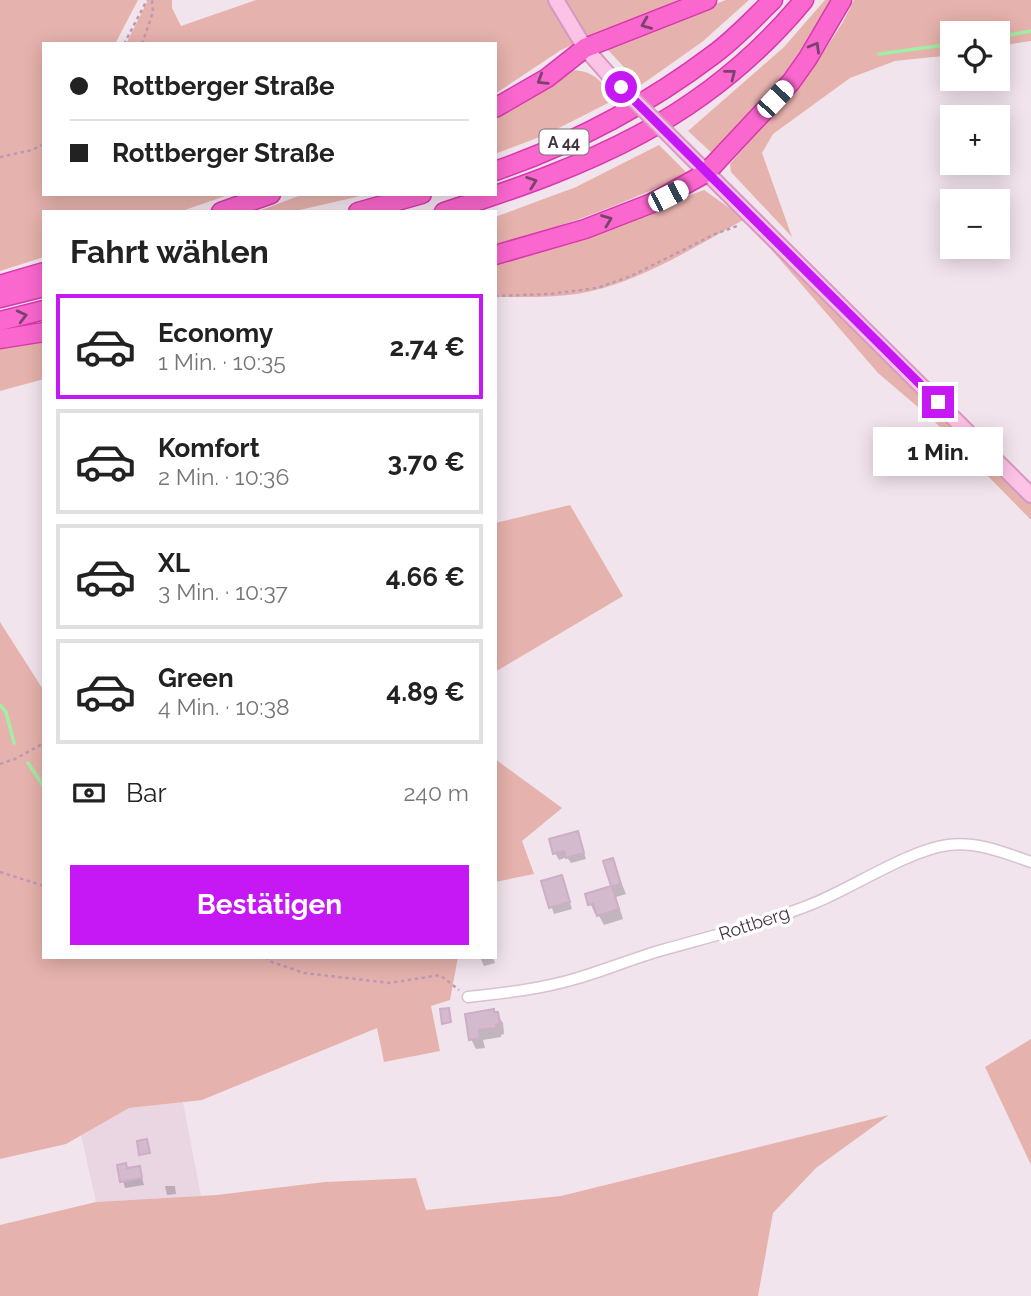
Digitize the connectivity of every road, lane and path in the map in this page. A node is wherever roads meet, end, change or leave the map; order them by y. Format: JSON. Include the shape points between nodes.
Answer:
{"nodes":[{"id":1,"x":150,"y":0,"type":"edge"},
{"id":2,"x":556,"y":0,"type":"edge"},
{"id":3,"x":707,"y":0,"type":"edge"},
{"id":4,"x":773,"y":0,"type":"edge"},
{"id":5,"x":804,"y":0,"type":"edge"},
{"id":6,"x":842,"y":0,"type":"edge"},
{"id":7,"x":125,"y":42,"type":"edge"},
{"id":8,"x":143,"y":42,"type":"edge"},
{"id":9,"x":585,"y":48,"type":"junction"},
{"id":10,"x":497,"y":107,"type":"edge"},
{"id":11,"x":42,"y":145,"type":"edge"},
{"id":12,"x":0,"y":157,"type":"edge"},
{"id":13,"x":497,"y":170,"type":"edge"},
{"id":14,"x":706,"y":173,"type":"junction"},
{"id":15,"x":497,"y":194,"type":"edge"},
{"id":16,"x":265,"y":196,"type":"edge"},
{"id":17,"x":415,"y":196,"type":"edge"},
{"id":18,"x":491,"y":196,"type":"edge"},
{"id":19,"x":226,"y":210,"type":"edge"},
{"id":20,"x":365,"y":210,"type":"edge"},
{"id":21,"x":450,"y":210,"type":"edge"},
{"id":22,"x":748,"y":212,"type":"junction"},
{"id":23,"x":497,"y":254,"type":"edge"},
{"id":24,"x":42,"y":273,"type":"edge"},
{"id":25,"x":0,"y":285,"type":"edge"},
{"id":26,"x":42,"y":288,"type":"edge"},
{"id":27,"x":497,"y":296,"type":"edge"},
{"id":28,"x":0,"y":298,"type":"edge"},
{"id":29,"x":42,"y":310,"type":"edge"},
{"id":30,"x":0,"y":321,"type":"edge"},
{"id":31,"x":42,"y":332,"type":"edge"},
{"id":32,"x":0,"y":339,"type":"edge"},
{"id":33,"x":1031,"y":495,"type":"edge"},
{"id":34,"x":42,"y":744,"type":"edge"},
{"id":35,"x":0,"y":764,"type":"edge"},
{"id":36,"x":1031,"y":862,"type":"edge"},
{"id":37,"x":0,"y":872,"type":"edge"},
{"id":38,"x":42,"y":885,"type":"edge"},
{"id":39,"x":268,"y":959,"type":"edge"},
{"id":40,"x":468,"y":997,"type":"joint"}],
"edges":[{"from":1,"to":7,"type":"path"},
{"from":1,"to":8,"type":"path","via":[[153,12]]},
{"from":2,"to":9,"type":"main road"},
{"from":3,"to":9,"type":"highway","one_way":true},
{"from":4,"to":13,"type":"highway","number":"A 44","via":[[716,53],[661,92],[548,150]]},
{"from":15,"to":5,"type":"highway","number":"A 44","one_way":true,"via":[[601,155],[682,111],[740,67]]},
{"from":14,"to":6,"type":"highway","one_way":true,"via":[[791,82]]},
{"from":9,"to":10,"type":"highway","one_way":true,"via":[[547,78]]},
{"from":9,"to":14,"type":"main road","bridge":true},
{"from":11,"to":12,"type":"path"},
{"from":14,"to":22,"type":"main road"},
{"from":23,"to":14,"type":"highway","one_way":true,"via":[[585,229],[652,203]]},
{"from":16,"to":19,"type":"highway"},
{"from":17,"to":20,"type":"highway"},
{"from":21,"to":18,"type":"highway","number":"A 44","one_way":true},
{"from":22,"to":27,"type":"path","via":[[736,228],[615,283],[578,292]]},
{"from":22,"to":33,"type":"main road"},
{"from":24,"to":25,"type":"highway"},
{"from":26,"to":28,"type":"highway"},
{"from":30,"to":29,"type":"highway","one_way":true},
{"from":31,"to":32,"type":"highway"},
{"from":34,"to":35,"type":"path"},
{"from":36,"to":40,"type":"street","name":"Rottberg","via":[[968,844],[948,845],[817,902],[742,928],[546,986]]},
{"from":37,"to":38,"type":"path"},
{"from":39,"to":40,"type":"path","via":[[304,973],[390,983],[440,975]]}]}
